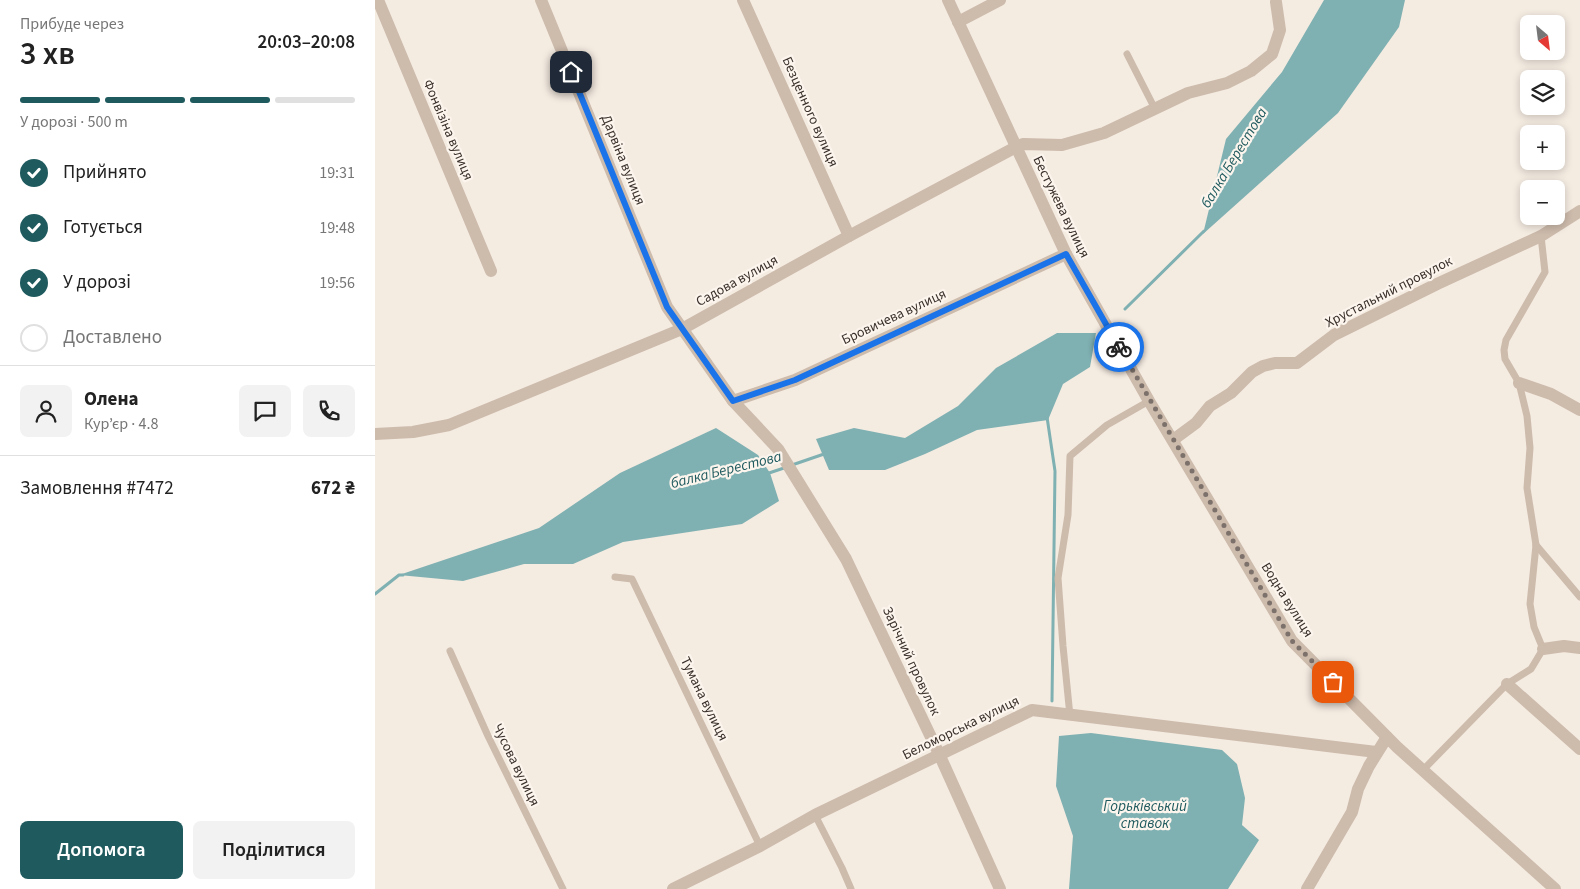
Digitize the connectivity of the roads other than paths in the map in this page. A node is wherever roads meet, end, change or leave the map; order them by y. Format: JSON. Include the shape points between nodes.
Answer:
{"nodes":[{"id":1,"x":377,"y":0,"type":"edge"},
{"id":2,"x":541,"y":0,"type":"edge"},
{"id":3,"x":743,"y":0,"type":"edge"},
{"id":4,"x":947,"y":0,"type":"edge"},
{"id":5,"x":1000,"y":0,"type":"edge"},
{"id":6,"x":1276,"y":2,"type":"dead end"},
{"id":7,"x":958,"y":22,"type":"junction"},
{"id":8,"x":1127,"y":54,"type":"dead end"},
{"id":9,"x":1155,"y":109,"type":"junction"},
{"id":10,"x":1015,"y":147,"type":"junction"},
{"id":11,"x":1580,"y":211,"type":"edge"},
{"id":12,"x":849,"y":236,"type":"junction"},
{"id":13,"x":1541,"y":236,"type":"junction"},
{"id":14,"x":1066,"y":254,"type":"junction"},
{"id":15,"x":491,"y":271,"type":"dead end"},
{"id":16,"x":682,"y":329,"type":"junction"},
{"id":17,"x":1519,"y":383,"type":"junction"},
{"id":18,"x":733,"y":401,"type":"junction"},
{"id":19,"x":1149,"y":401,"type":"junction"},
{"id":20,"x":1580,"y":410,"type":"edge"},
{"id":21,"x":1161,"y":421,"type":"joint"},
{"id":22,"x":375,"y":434,"type":"edge"},
{"id":23,"x":1173,"y":440,"type":"junction"},
{"id":24,"x":1535,"y":545,"type":"junction"},
{"id":25,"x":615,"y":577,"type":"dead end"},
{"id":26,"x":1580,"y":597,"type":"edge"},
{"id":27,"x":1580,"y":648,"type":"edge"},
{"id":28,"x":1543,"y":649,"type":"junction"},
{"id":29,"x":449,"y":651,"type":"dead end"},
{"id":30,"x":1507,"y":684,"type":"junction"},
{"id":31,"x":1070,"y":716,"type":"junction"},
{"id":32,"x":1387,"y":737,"type":"junction"},
{"id":33,"x":1580,"y":749,"type":"edge"},
{"id":34,"x":1376,"y":752,"type":"junction"},
{"id":35,"x":940,"y":756,"type":"junction"},
{"id":36,"x":1423,"y":770,"type":"junction"},
{"id":37,"x":815,"y":815,"type":"junction"},
{"id":38,"x":759,"y":846,"type":"junction"},
{"id":39,"x":563,"y":889,"type":"edge"},
{"id":40,"x":673,"y":889,"type":"edge"},
{"id":41,"x":851,"y":889,"type":"edge"},
{"id":42,"x":1000,"y":889,"type":"edge"},
{"id":43,"x":1307,"y":889,"type":"edge"},
{"id":44,"x":1555,"y":889,"type":"edge"}],
"edges":[{"from":1,"to":15,"type":"street","name":"Фонвізіна вулиця"},
{"from":2,"to":16,"type":"street","name":"Дарвіна вулиця","via":[[667,307]]},
{"from":3,"to":12,"type":"street","name":"Безценного вулиця"},
{"from":4,"to":7,"type":"street","name":"Бестужева вулиця"},
{"from":5,"to":7,"type":"street"},
{"from":6,"to":9,"type":"street","via":[[1280,30],[1272,54],[1251,72],[1227,83],[1187,93]]},
{"from":7,"to":10,"type":"street","name":"Бестужева вулиця"},
{"from":8,"to":9,"type":"lane"},
{"from":9,"to":10,"type":"street","via":[[1104,133],[1062,145],[1023,144]]},
{"from":10,"to":12,"type":"street","name":"Садова вулиця"},
{"from":10,"to":14,"type":"street","name":"Бестужева вулиця"},
{"from":11,"to":13,"type":"street","name":"Хрустальний провулок"},
{"from":12,"to":16,"type":"street","name":"Садова вулиця"},
{"from":13,"to":17,"type":"lane","via":[[1545,272],[1504,350],[1505,359]]},
{"from":13,"to":23,"type":"street","name":"Хрустальний провулок","via":[[1334,335],[1297,363],[1275,363],[1252,372]]},
{"from":14,"to":18,"type":"street","name":"Бровичева вулиця","via":[[795,380]]},
{"from":14,"to":19,"type":"street","name":"Бестужева вулиця"},
{"from":16,"to":18,"type":"street","name":"Дарвіна вулиця"},
{"from":16,"to":22,"type":"street","name":"Садова вулиця","via":[[449,425],[413,432]]},
{"from":17,"to":20,"type":"street","via":[[1551,394]]},
{"from":17,"to":24,"type":"lane","via":[[1527,416],[1530,448],[1527,488]]},
{"from":18,"to":35,"type":"street","name":"Зарічний провулок","via":[[778,449],[846,559]]},
{"from":19,"to":21,"type":"street","name":"Бестужева вулиця"},
{"from":19,"to":31,"type":"lane","via":[[1107,425],[1070,456],[1068,515],[1058,578]]},
{"from":21,"to":23,"type":"street","name":"Водна вулиця"},
{"from":23,"to":32,"type":"street","name":"Водна вулиця","via":[[1292,641]]},
{"from":24,"to":26,"type":"lane"},
{"from":24,"to":28,"type":"lane","via":[[1530,604],[1534,627]]},
{"from":25,"to":38,"type":"lane","name":"Тумана вулиця","via":[[631,579]]},
{"from":27,"to":28,"type":"street"},
{"from":28,"to":30,"type":"lane","via":[[1531,668]]},
{"from":29,"to":39,"type":"lane","name":"Чусова вулиця"},
{"from":30,"to":33,"type":"street"},
{"from":30,"to":36,"type":"lane"},
{"from":31,"to":34,"type":"street","name":"Беломорська вулиця"},
{"from":31,"to":35,"type":"street","name":"Беломорська вулиця","via":[[1032,710]]},
{"from":32,"to":34,"type":"street"},
{"from":32,"to":36,"type":"street","name":"Водна вулиця"},
{"from":34,"to":43,"type":"street","via":[[1358,789],[1352,812]]},
{"from":35,"to":37,"type":"street","name":"Беломорська вулиця"},
{"from":35,"to":42,"type":"street","name":"Зарічний провулок"},
{"from":36,"to":44,"type":"street","name":"Водна вулиця"},
{"from":37,"to":38,"type":"street","name":"Беломорська вулиця"},
{"from":37,"to":41,"type":"lane"},
{"from":38,"to":40,"type":"street","name":"Беломорська вулиця"}]}
